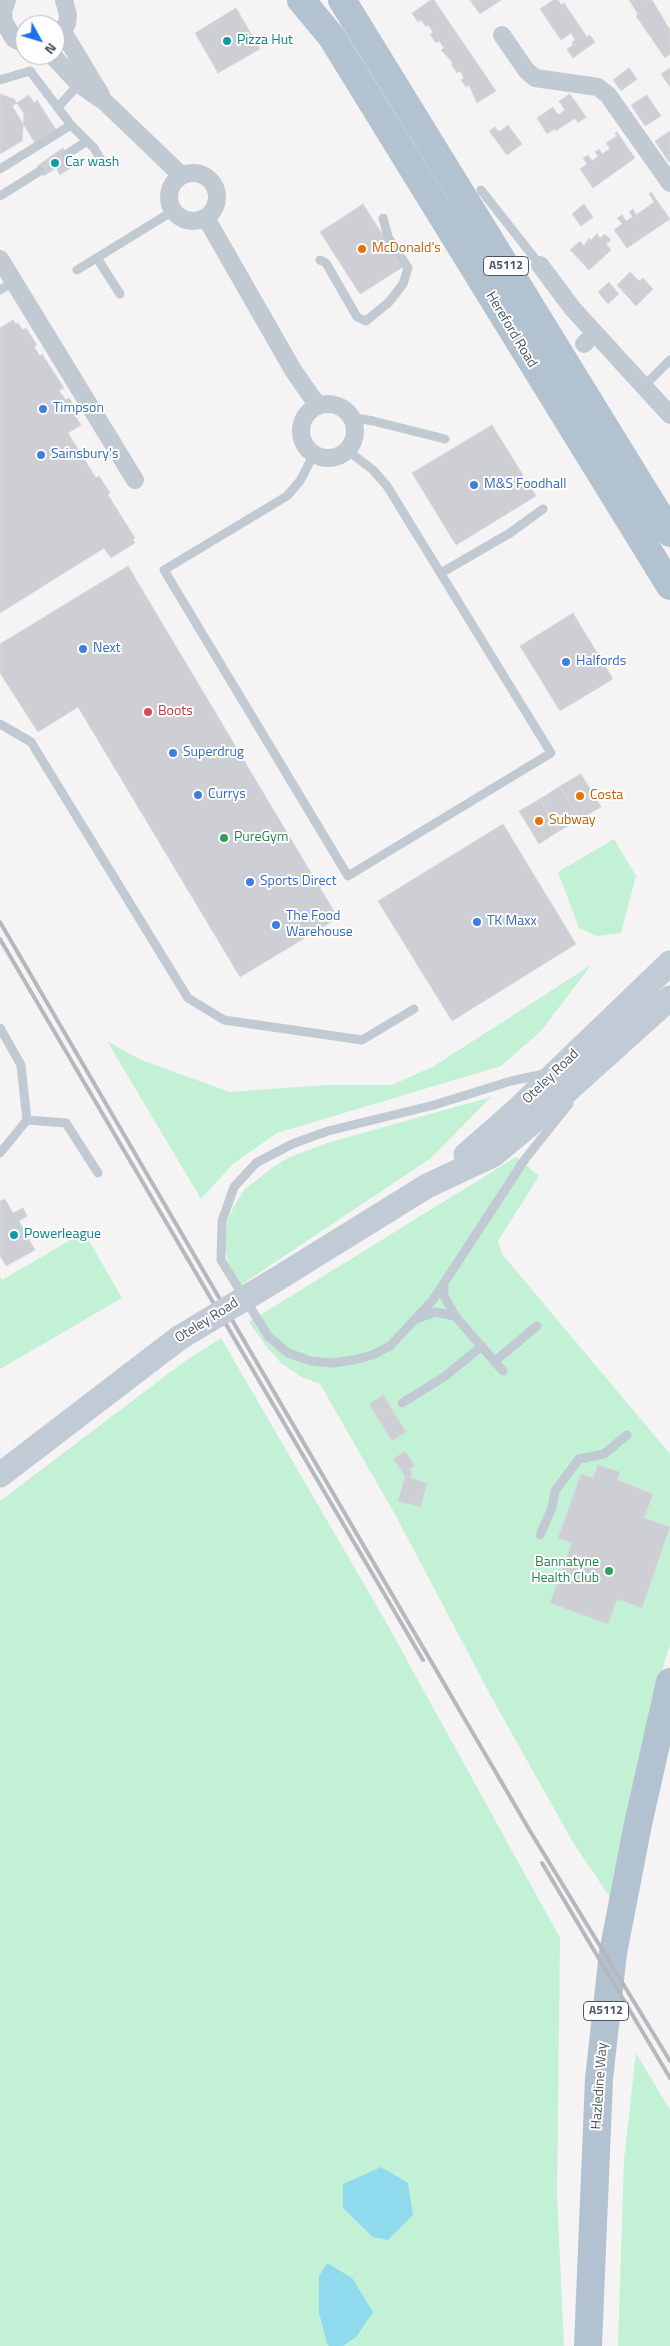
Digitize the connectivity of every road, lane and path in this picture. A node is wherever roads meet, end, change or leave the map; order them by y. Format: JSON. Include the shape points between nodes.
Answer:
{"nodes":[{"id":1,"x":7,"y":0,"type":"edge"},
{"id":2,"x":301,"y":0,"type":"edge"},
{"id":3,"x":342,"y":0,"type":"edge"},
{"id":4,"x":69,"y":2,"type":"edge"},
{"id":5,"x":65,"y":22,"type":"edge"},
{"id":6,"x":4,"y":33,"type":"edge"},
{"id":7,"x":502,"y":34,"type":"dead end"},
{"id":8,"x":15,"y":39,"type":"edge"},
{"id":9,"x":65,"y":45,"type":"edge"},
{"id":10,"x":61,"y":65,"type":"edge"},
{"id":11,"x":0,"y":80,"type":"edge"},
{"id":12,"x":79,"y":84,"type":"junction"},
{"id":13,"x":105,"y":102,"type":"junction"},
{"id":14,"x":58,"y":107,"type":"junction"},
{"id":15,"x":71,"y":125,"type":"junction"},
{"id":16,"x":87,"y":141,"type":"junction"},
{"id":17,"x":67,"y":154,"type":"dead end"},
{"id":18,"x":104,"y":163,"type":"dead end"},
{"id":19,"x":0,"y":169,"type":"edge"},
{"id":20,"x":40,"y":171,"type":"dead end"},
{"id":21,"x":182,"y":176,"type":"junction"},
{"id":22,"x":670,"y":183,"type":"edge"},
{"id":23,"x":481,"y":190,"type":"dead end"},
{"id":24,"x":0,"y":196,"type":"edge"},
{"id":25,"x":173,"y":211,"type":"junction"},
{"id":26,"x":206,"y":218,"type":"junction"},
{"id":27,"x":383,"y":218,"type":"dead end"},
{"id":28,"x":97,"y":258,"type":"junction"},
{"id":29,"x":0,"y":259,"type":"edge"},
{"id":30,"x":320,"y":260,"type":"dead end"},
{"id":31,"x":540,"y":265,"type":"joint"},
{"id":32,"x":77,"y":270,"type":"dead end"},
{"id":33,"x":7,"y":285,"type":"edge"},
{"id":34,"x":120,"y":294,"type":"dead end"},
{"id":35,"x":670,"y":360,"type":"edge"},
{"id":36,"x":643,"y":387,"type":"junction"},
{"id":37,"x":318,"y":406,"type":"junction"},
{"id":38,"x":670,"y":415,"type":"edge"},
{"id":39,"x":351,"y":418,"type":"junction"},
{"id":40,"x":445,"y":439,"type":"dead end"},
{"id":41,"x":347,"y":450,"type":"junction"},
{"id":42,"x":314,"y":454,"type":"junction"},
{"id":43,"x":135,"y":480,"type":"dead end"},
{"id":44,"x":543,"y":509,"type":"dead end"},
{"id":45,"x":670,"y":533,"type":"edge"},
{"id":46,"x":441,"y":573,"type":"junction"},
{"id":47,"x":670,"y":586,"type":"edge"},
{"id":48,"x":0,"y":724,"type":"edge"},
{"id":49,"x":670,"y":964,"type":"edge"},
{"id":50,"x":670,"y":998,"type":"edge"},
{"id":51,"x":414,"y":1009,"type":"dead end"},
{"id":52,"x":0,"y":1028,"type":"edge"},
{"id":53,"x":610,"y":1050,"type":"junction"},
{"id":54,"x":555,"y":1072,"type":"junction"},
{"id":55,"x":27,"y":1120,"type":"junction"},
{"id":56,"x":0,"y":1153,"type":"edge"},
{"id":57,"x":98,"y":1173,"type":"dead end"},
{"id":58,"x":427,"y":1186,"type":"junction"},
{"id":59,"x":444,"y":1280,"type":"junction"},
{"id":60,"x":455,"y":1316,"type":"junction"},
{"id":61,"x":416,"y":1319,"type":"junction"},
{"id":62,"x":537,"y":1326,"type":"dead end"},
{"id":63,"x":482,"y":1346,"type":"junction"},
{"id":64,"x":495,"y":1361,"type":"junction"},
{"id":65,"x":504,"y":1371,"type":"dead end"},
{"id":66,"x":402,"y":1403,"type":"dead end"},
{"id":67,"x":627,"y":1435,"type":"dead end"},
{"id":68,"x":0,"y":1475,"type":"edge"},
{"id":69,"x":540,"y":1535,"type":"dead end"},
{"id":70,"x":670,"y":1682,"type":"edge"},
{"id":71,"x":588,"y":2346,"type":"edge"}],
"edges":[{"from":1,"to":6,"type":"street","via":[[3,12]]},
{"from":2,"to":47,"type":"main road","name":"Hereford Road","number":"A5112","via":[[336,45]]},
{"from":3,"to":45,"type":"main road","number":"A5112"},
{"from":4,"to":5,"type":"street"},
{"from":6,"to":8,"type":"street"},
{"from":7,"to":22,"type":"street","via":[[535,78],[598,87],[608,95]]},
{"from":9,"to":13,"type":"street"},
{"from":10,"to":12,"type":"street"},
{"from":11,"to":14,"type":"lane","via":[[30,71]]},
{"from":12,"to":13,"type":"street"},
{"from":12,"to":14,"type":"lane"},
{"from":13,"to":21,"type":"street"},
{"from":14,"to":15,"type":"lane"},
{"from":15,"to":16,"type":"lane"},
{"from":15,"to":19,"type":"lane"},
{"from":16,"to":17,"type":"lane"},
{"from":16,"to":18,"type":"lane"},
{"from":20,"to":24,"type":"lane"},
{"from":21,"to":25,"type":"street","via":[[171,188],[169,196]]},
{"from":21,"to":26,"type":"street","via":[[189,173],[204,175],[215,187],[217,203]]},
{"from":23,"to":31,"type":"lane"},
{"from":25,"to":26,"type":"street","via":[[188,221]]},
{"from":25,"to":28,"type":"lane"},
{"from":26,"to":37,"type":"street","via":[[293,370]]},
{"from":27,"to":30,"type":"lane","via":[[388,237],[408,268],[403,284],[389,302],[366,321],[356,316],[326,264]]},
{"from":28,"to":32,"type":"lane"},
{"from":28,"to":34,"type":"lane"},
{"from":29,"to":33,"type":"street"},
{"from":31,"to":36,"type":"street","via":[[589,338]]},
{"from":33,"to":43,"type":"street"},
{"from":35,"to":36,"type":"lane"},
{"from":36,"to":38,"type":"street"},
{"from":37,"to":39,"type":"street","via":[[333,404]]},
{"from":37,"to":42,"type":"street","via":[[305,417],[301,433],[303,441]]},
{"from":39,"to":40,"type":"lane"},
{"from":39,"to":41,"type":"street","via":[[354,434]]},
{"from":41,"to":42,"type":"street","via":[[331,457]]},
{"from":41,"to":46,"type":"lane","via":[[373,470],[387,486]]},
{"from":42,"to":46,"type":"lane","via":[[295,489],[164,570],[348,876],[551,753]]},
{"from":44,"to":46,"type":"lane"},
{"from":48,"to":51,"type":"lane","via":[[31,742],[188,998],[224,1020],[362,1040]]},
{"from":49,"to":54,"type":"main road","name":"Oteley Road"},
{"from":50,"to":53,"type":"main road","name":"Oteley Road"},
{"from":52,"to":55,"type":"lane","via":[[21,1065]]},
{"from":53,"to":58,"type":"main road","name":"Oteley Road","via":[[493,1154]]},
{"from":53,"to":59,"type":"lane","via":[[528,1155]]},
{"from":54,"to":58,"type":"main road","name":"Oteley Road","via":[[482,1142]]},
{"from":54,"to":61,"type":"lane","via":[[301,1140],[256,1163],[234,1188],[222,1221],[221,1260],[268,1336],[288,1353],[311,1361],[333,1362],[373,1356],[390,1346]]},
{"from":55,"to":56,"type":"lane"},
{"from":55,"to":57,"type":"lane","via":[[66,1123]]},
{"from":58,"to":68,"type":"main road","name":"Oteley Road","bridge":true,"via":[[179,1338]]},
{"from":59,"to":60,"type":"lane","via":[[444,1296]]},
{"from":59,"to":61,"type":"lane","via":[[433,1300]]},
{"from":60,"to":61,"type":"lane","via":[[435,1312]]},
{"from":60,"to":63,"type":"lane"},
{"from":62,"to":64,"type":"lane"},
{"from":63,"to":64,"type":"lane"},
{"from":63,"to":66,"type":"lane","via":[[430,1387]]},
{"from":64,"to":65,"type":"lane"},
{"from":67,"to":69,"type":"lane","via":[[604,1454],[579,1459],[555,1490],[552,1508]]},
{"from":70,"to":71,"type":"main road","name":"Hazledine Way","number":"A5112","via":[[613,1953],[599,2079]]}]}
